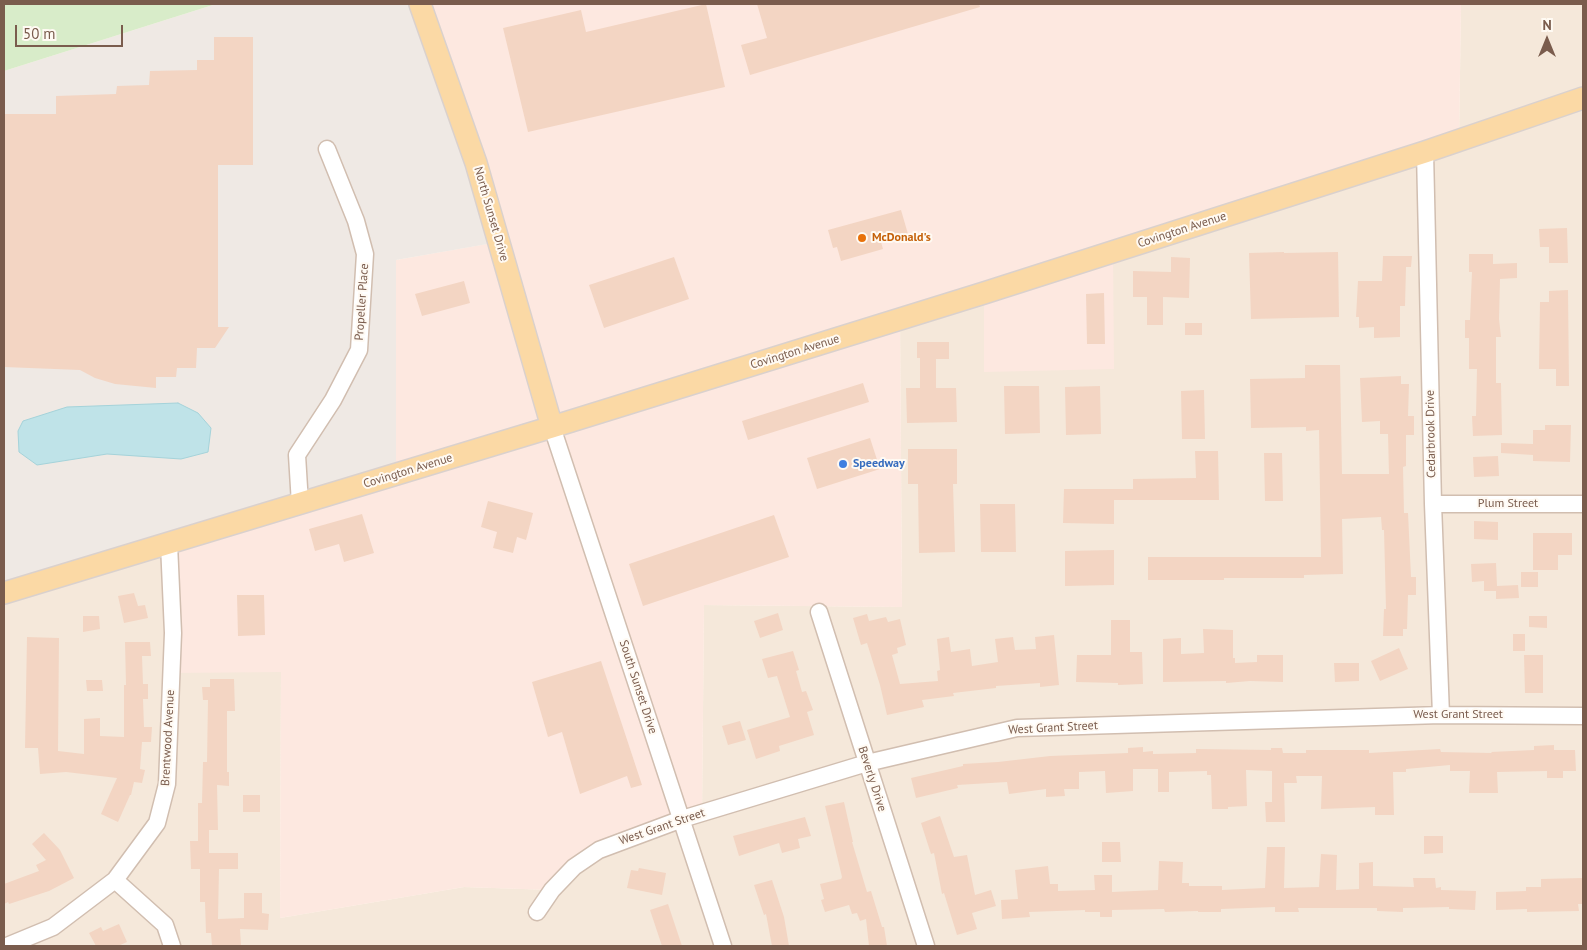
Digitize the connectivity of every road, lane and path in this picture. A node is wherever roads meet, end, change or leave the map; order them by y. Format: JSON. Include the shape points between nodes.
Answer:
{"nodes":[{"id":1,"x":420,"y":4,"type":"edge"},
{"id":2,"x":1583,"y":98,"type":"edge"},
{"id":3,"x":327,"y":149,"type":"dead end"},
{"id":4,"x":1425,"y":152,"type":"junction"},
{"id":5,"x":552,"y":427,"type":"junction"},
{"id":6,"x":300,"y":504,"type":"junction"},
{"id":7,"x":1433,"y":504,"type":"junction"},
{"id":8,"x":1583,"y":504,"type":"edge"},
{"id":9,"x":169,"y":544,"type":"junction"},
{"id":10,"x":4,"y":593,"type":"edge"},
{"id":11,"x":819,"y":612,"type":"dead end"},
{"id":12,"x":1441,"y":714,"type":"junction"},
{"id":13,"x":1583,"y":716,"type":"edge"},
{"id":14,"x":867,"y":763,"type":"junction"},
{"id":15,"x":682,"y":819,"type":"junction"},
{"id":16,"x":115,"y":880,"type":"junction"},
{"id":17,"x":537,"y":912,"type":"dead end"},
{"id":18,"x":7,"y":946,"type":"edge"},
{"id":19,"x":172,"y":946,"type":"edge"},
{"id":20,"x":723,"y":946,"type":"edge"},
{"id":21,"x":926,"y":946,"type":"edge"}],
"edges":[{"from":1,"to":5,"type":"main road","name":"North Sunset Drive","via":[[476,163]]},
{"from":2,"to":4,"type":"main road","name":"Covington Avenue"},
{"from":3,"to":6,"type":"street","name":"Propeller Place","via":[[356,221],[365,254],[359,350],[333,400],[297,454]]},
{"from":4,"to":5,"type":"main road","name":"Covington Avenue"},
{"from":4,"to":7,"type":"street","name":"Cedarbrook Drive"},
{"from":5,"to":6,"type":"main road","name":"Covington Avenue"},
{"from":5,"to":15,"type":"street","name":"South Sunset Drive"},
{"from":6,"to":9,"type":"main road","name":"Covington Avenue"},
{"from":7,"to":8,"type":"street","name":"Plum Street"},
{"from":7,"to":12,"type":"street","name":"Cedarbrook Drive"},
{"from":9,"to":10,"type":"main road","name":"Covington Avenue"},
{"from":9,"to":16,"type":"street","name":"Brentwood Avenue","via":[[173,633],[167,784],[157,823]]},
{"from":11,"to":14,"type":"street","name":"Beverly Drive"},
{"from":12,"to":13,"type":"street","name":"West Grant Street"},
{"from":12,"to":14,"type":"street","name":"West Grant Street","via":[[1017,728]]},
{"from":14,"to":15,"type":"street","name":"West Grant Street"},
{"from":14,"to":21,"type":"street","name":"Beverly Drive"},
{"from":15,"to":17,"type":"street","name":"West Grant Street","via":[[599,850],[574,866]]},
{"from":15,"to":20,"type":"street","name":"South Sunset Drive"},
{"from":16,"to":18,"type":"street","name":"Brentwood Avenue","via":[[53,927]]},
{"from":16,"to":19,"type":"street","via":[[165,925]]}]}
